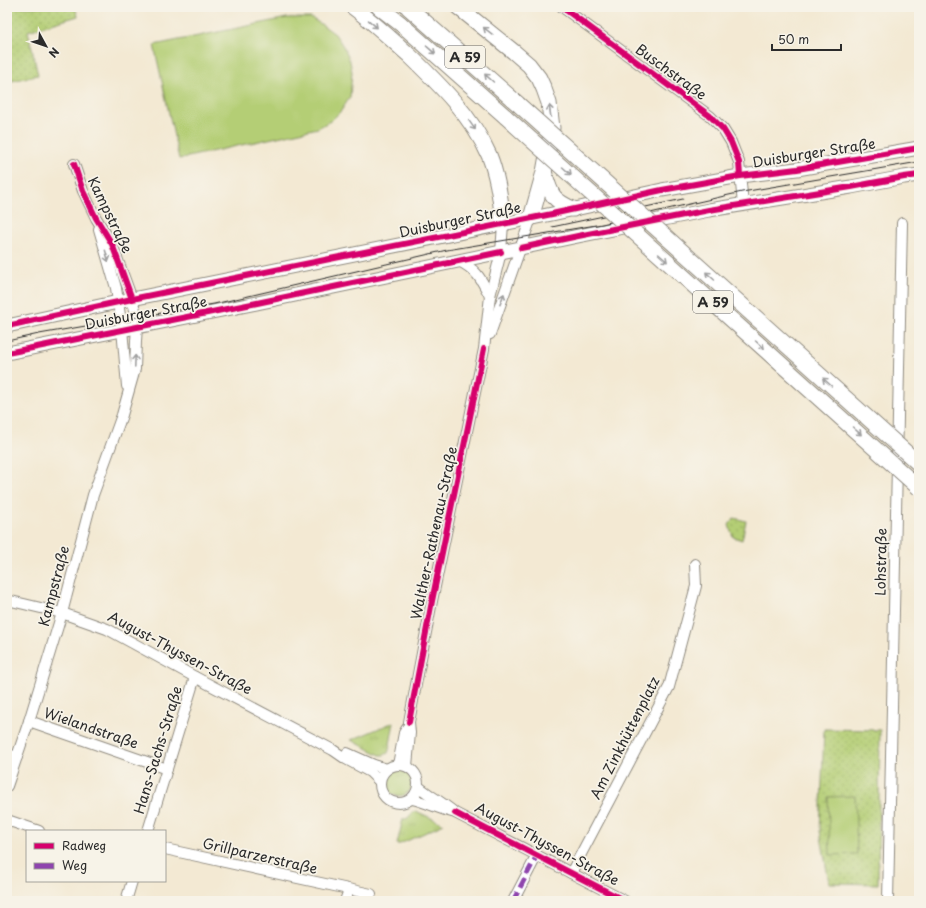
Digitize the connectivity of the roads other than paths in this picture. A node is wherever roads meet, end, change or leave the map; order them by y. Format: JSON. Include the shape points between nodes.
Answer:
{"nodes":[{"id":1,"x":353,"y":7,"type":"edge"},
{"id":2,"x":379,"y":7,"type":"edge"},
{"id":3,"x":408,"y":7,"type":"edge"},
{"id":4,"x":458,"y":7,"type":"edge"},
{"id":5,"x":562,"y":7,"type":"edge"},
{"id":6,"x":919,"y":148,"type":"edge"},
{"id":7,"x":74,"y":164,"type":"dead end"},
{"id":8,"x":544,"y":172,"type":"junction"},
{"id":9,"x":919,"y":175,"type":"edge"},
{"id":10,"x":740,"y":176,"type":"junction"},
{"id":11,"x":743,"y":205,"type":"junction"},
{"id":12,"x":573,"y":209,"type":"junction"},
{"id":13,"x":96,"y":218,"type":"junction"},
{"id":14,"x":531,"y":218,"type":"junction"},
{"id":15,"x":902,"y":223,"type":"dead end"},
{"id":16,"x":503,"y":224,"type":"junction"},
{"id":17,"x":521,"y":248,"type":"junction"},
{"id":18,"x":501,"y":252,"type":"junction"},
{"id":19,"x":457,"y":260,"type":"junction"},
{"id":20,"x":490,"y":296,"type":"junction"},
{"id":21,"x":132,"y":299,"type":"junction"},
{"id":22,"x":118,"y":302,"type":"junction"},
{"id":23,"x":7,"y":326,"type":"edge"},
{"id":24,"x":137,"y":327,"type":"junction"},
{"id":25,"x":122,"y":329,"type":"junction"},
{"id":26,"x":484,"y":349,"type":"junction"},
{"id":27,"x":7,"y":353,"type":"edge"},
{"id":28,"x":128,"y":394,"type":"junction"},
{"id":29,"x":919,"y":464,"type":"edge"},
{"id":30,"x":919,"y":488,"type":"edge"},
{"id":31,"x":695,"y":564,"type":"dead end"},
{"id":32,"x":7,"y":600,"type":"edge"},
{"id":33,"x":62,"y":613,"type":"junction"},
{"id":34,"x":195,"y":677,"type":"junction"},
{"id":35,"x":29,"y":721,"type":"junction"},
{"id":36,"x":334,"y":750,"type":"junction"},
{"id":37,"x":12,"y":755,"type":"edge"},
{"id":38,"x":402,"y":766,"type":"junction"},
{"id":39,"x":167,"y":769,"type":"junction"},
{"id":40,"x":387,"y":769,"type":"junction"},
{"id":41,"x":380,"y":782,"type":"junction"},
{"id":42,"x":7,"y":786,"type":"edge"},
{"id":43,"x":418,"y":786,"type":"junction"},
{"id":44,"x":412,"y":799,"type":"junction"},
{"id":45,"x":456,"y":812,"type":"junction"},
{"id":46,"x":7,"y":820,"type":"edge"},
{"id":47,"x":36,"y":830,"type":"edge"},
{"id":48,"x":148,"y":830,"type":"edge"},
{"id":49,"x":166,"y":849,"type":"edge"},
{"id":50,"x":537,"y":855,"type":"junction"},
{"id":51,"x":572,"y":873,"type":"junction"},
{"id":52,"x":132,"y":882,"type":"edge"},
{"id":53,"x":349,"y":890,"type":"junction"},
{"id":54,"x":371,"y":894,"type":"dead end"},
{"id":55,"x":126,"y":901,"type":"edge"},
{"id":56,"x":345,"y":901,"type":"edge"},
{"id":57,"x":513,"y":901,"type":"edge"},
{"id":58,"x":625,"y":901,"type":"edge"},
{"id":59,"x":888,"y":901,"type":"edge"}],
"edges":[{"from":1,"to":16,"type":"highway","one_way":true,"via":[[394,41],[465,114],[480,136],[489,156],[498,187]]},
{"from":2,"to":30,"type":"highway","number":"A 59","one_way":true,"bridge":true,"via":[[506,117]]},
{"from":29,"to":3,"type":"highway","number":"A 59","one_way":true,"bridge":true},
{"from":8,"to":4,"type":"highway","one_way":true,"via":[[552,128],[549,103],[539,78],[529,65]]},
{"from":5,"to":10,"type":"street","name":"Buschstraße","via":[[710,116],[731,142],[739,162]]},
{"from":6,"to":10,"type":"main road","name":"Duisburger Straße","via":[[805,168]]},
{"from":7,"to":13,"type":"street","name":"Kampstraße"},
{"from":8,"to":12,"type":"highway","via":[[552,195],[561,204]]},
{"from":8,"to":14,"type":"highway"},
{"from":9,"to":11,"type":"main road","name":"Duisburger Straße"},
{"from":10,"to":11,"type":"street","name":"Buschstraße"},
{"from":10,"to":12,"type":"main road","name":"Duisburger Straße"},
{"from":11,"to":17,"type":"main road","name":"Duisburger Straße"},
{"from":12,"to":14,"type":"main road","name":"Duisburger Straße"},
{"from":13,"to":21,"type":"street","name":"Kampstraße","via":[[112,244]]},
{"from":13,"to":22,"type":"street","name":"Kampstraße","one_way":true},
{"from":14,"to":16,"type":"main road","name":"Duisburger Straße"},
{"from":14,"to":17,"type":"street","name":"Walther-Rathenau-Straße"},
{"from":15,"to":59,"type":"street","name":"Lohstraße"},
{"from":16,"to":18,"type":"street","name":"Walther-Rathenau-Straße"},
{"from":16,"to":21,"type":"main road","name":"Duisburger Straße"},
{"from":17,"to":18,"type":"main road","name":"Duisburger Straße"},
{"from":26,"to":17,"type":"street","name":"Walther-Rathenau-Straße","one_way":true},
{"from":18,"to":19,"type":"main road","name":"Duisburger Straße"},
{"from":18,"to":20,"type":"street","name":"Walther-Rathenau-Straße"},
{"from":19,"to":20,"type":"street","via":[[476,272]]},
{"from":19,"to":24,"type":"main road","name":"Duisburger Straße"},
{"from":20,"to":26,"type":"street","name":"Walther-Rathenau-Straße"},
{"from":21,"to":22,"type":"main road","name":"Duisburger Straße"},
{"from":21,"to":24,"type":"street","name":"Kampstraße"},
{"from":22,"to":23,"type":"main road","name":"Duisburger Straße"},
{"from":22,"to":25,"type":"street","name":"Kampstraße"},
{"from":24,"to":25,"type":"main road","name":"Duisburger Straße"},
{"from":28,"to":24,"type":"street","name":"Kampstraße","one_way":true,"via":[[135,369]]},
{"from":25,"to":27,"type":"main road","name":"Duisburger Straße"},
{"from":25,"to":28,"type":"street","name":"Kampstraße"},
{"from":26,"to":38,"type":"street","name":"Walther-Rathenau-Straße","via":[[410,722],[404,733]]},
{"from":28,"to":33,"type":"street","name":"Kampstraße","via":[[93,495]]},
{"from":31,"to":51,"type":"street","name":"Am Zinkhüttenplatz","via":[[696,586],[669,687]]},
{"from":32,"to":33,"type":"street","name":"August-Thyssen-Straße"},
{"from":33,"to":34,"type":"street","name":"August-Thyssen-Straße","via":[[107,629]]},
{"from":33,"to":35,"type":"street","name":"Kampstraße"},
{"from":34,"to":36,"type":"street","name":"August-Thyssen-Straße"},
{"from":34,"to":39,"type":"street","name":"Hans-Sachs-Straße"},
{"from":35,"to":37,"type":"street","name":"Kampstraße"},
{"from":35,"to":39,"type":"street","name":"Wielandstraße"},
{"from":36,"to":40,"type":"street","name":"August-Thyssen-Straße"},
{"from":36,"to":41,"type":"street","name":"August-Thyssen-Straße","via":[[370,772]]},
{"from":37,"to":42,"type":"street","name":"Kampstraße"},
{"from":38,"to":40,"type":"street"},
{"from":38,"to":43,"type":"street","via":[[413,771]]},
{"from":39,"to":48,"type":"street","name":"Hans-Sachs-Straße"},
{"from":40,"to":41,"type":"street"},
{"from":41,"to":44,"type":"street","via":[[380,788],[387,799],[398,803]]},
{"from":43,"to":44,"type":"street"},
{"from":43,"to":45,"type":"street","name":"August-Thyssen-Straße"},
{"from":44,"to":45,"type":"street","name":"August-Thyssen-Straße"},
{"from":45,"to":50,"type":"street","name":"August-Thyssen-Straße"},
{"from":46,"to":47,"type":"street"},
{"from":49,"to":53,"type":"street","name":"Grillparzerstraße"},
{"from":50,"to":51,"type":"street","name":"August-Thyssen-Straße"},
{"from":50,"to":57,"type":"street"},
{"from":51,"to":58,"type":"street","name":"August-Thyssen-Straße"},
{"from":52,"to":55,"type":"street"},
{"from":53,"to":54,"type":"street","name":"Grillparzerstraße"},
{"from":53,"to":56,"type":"street"}]}
